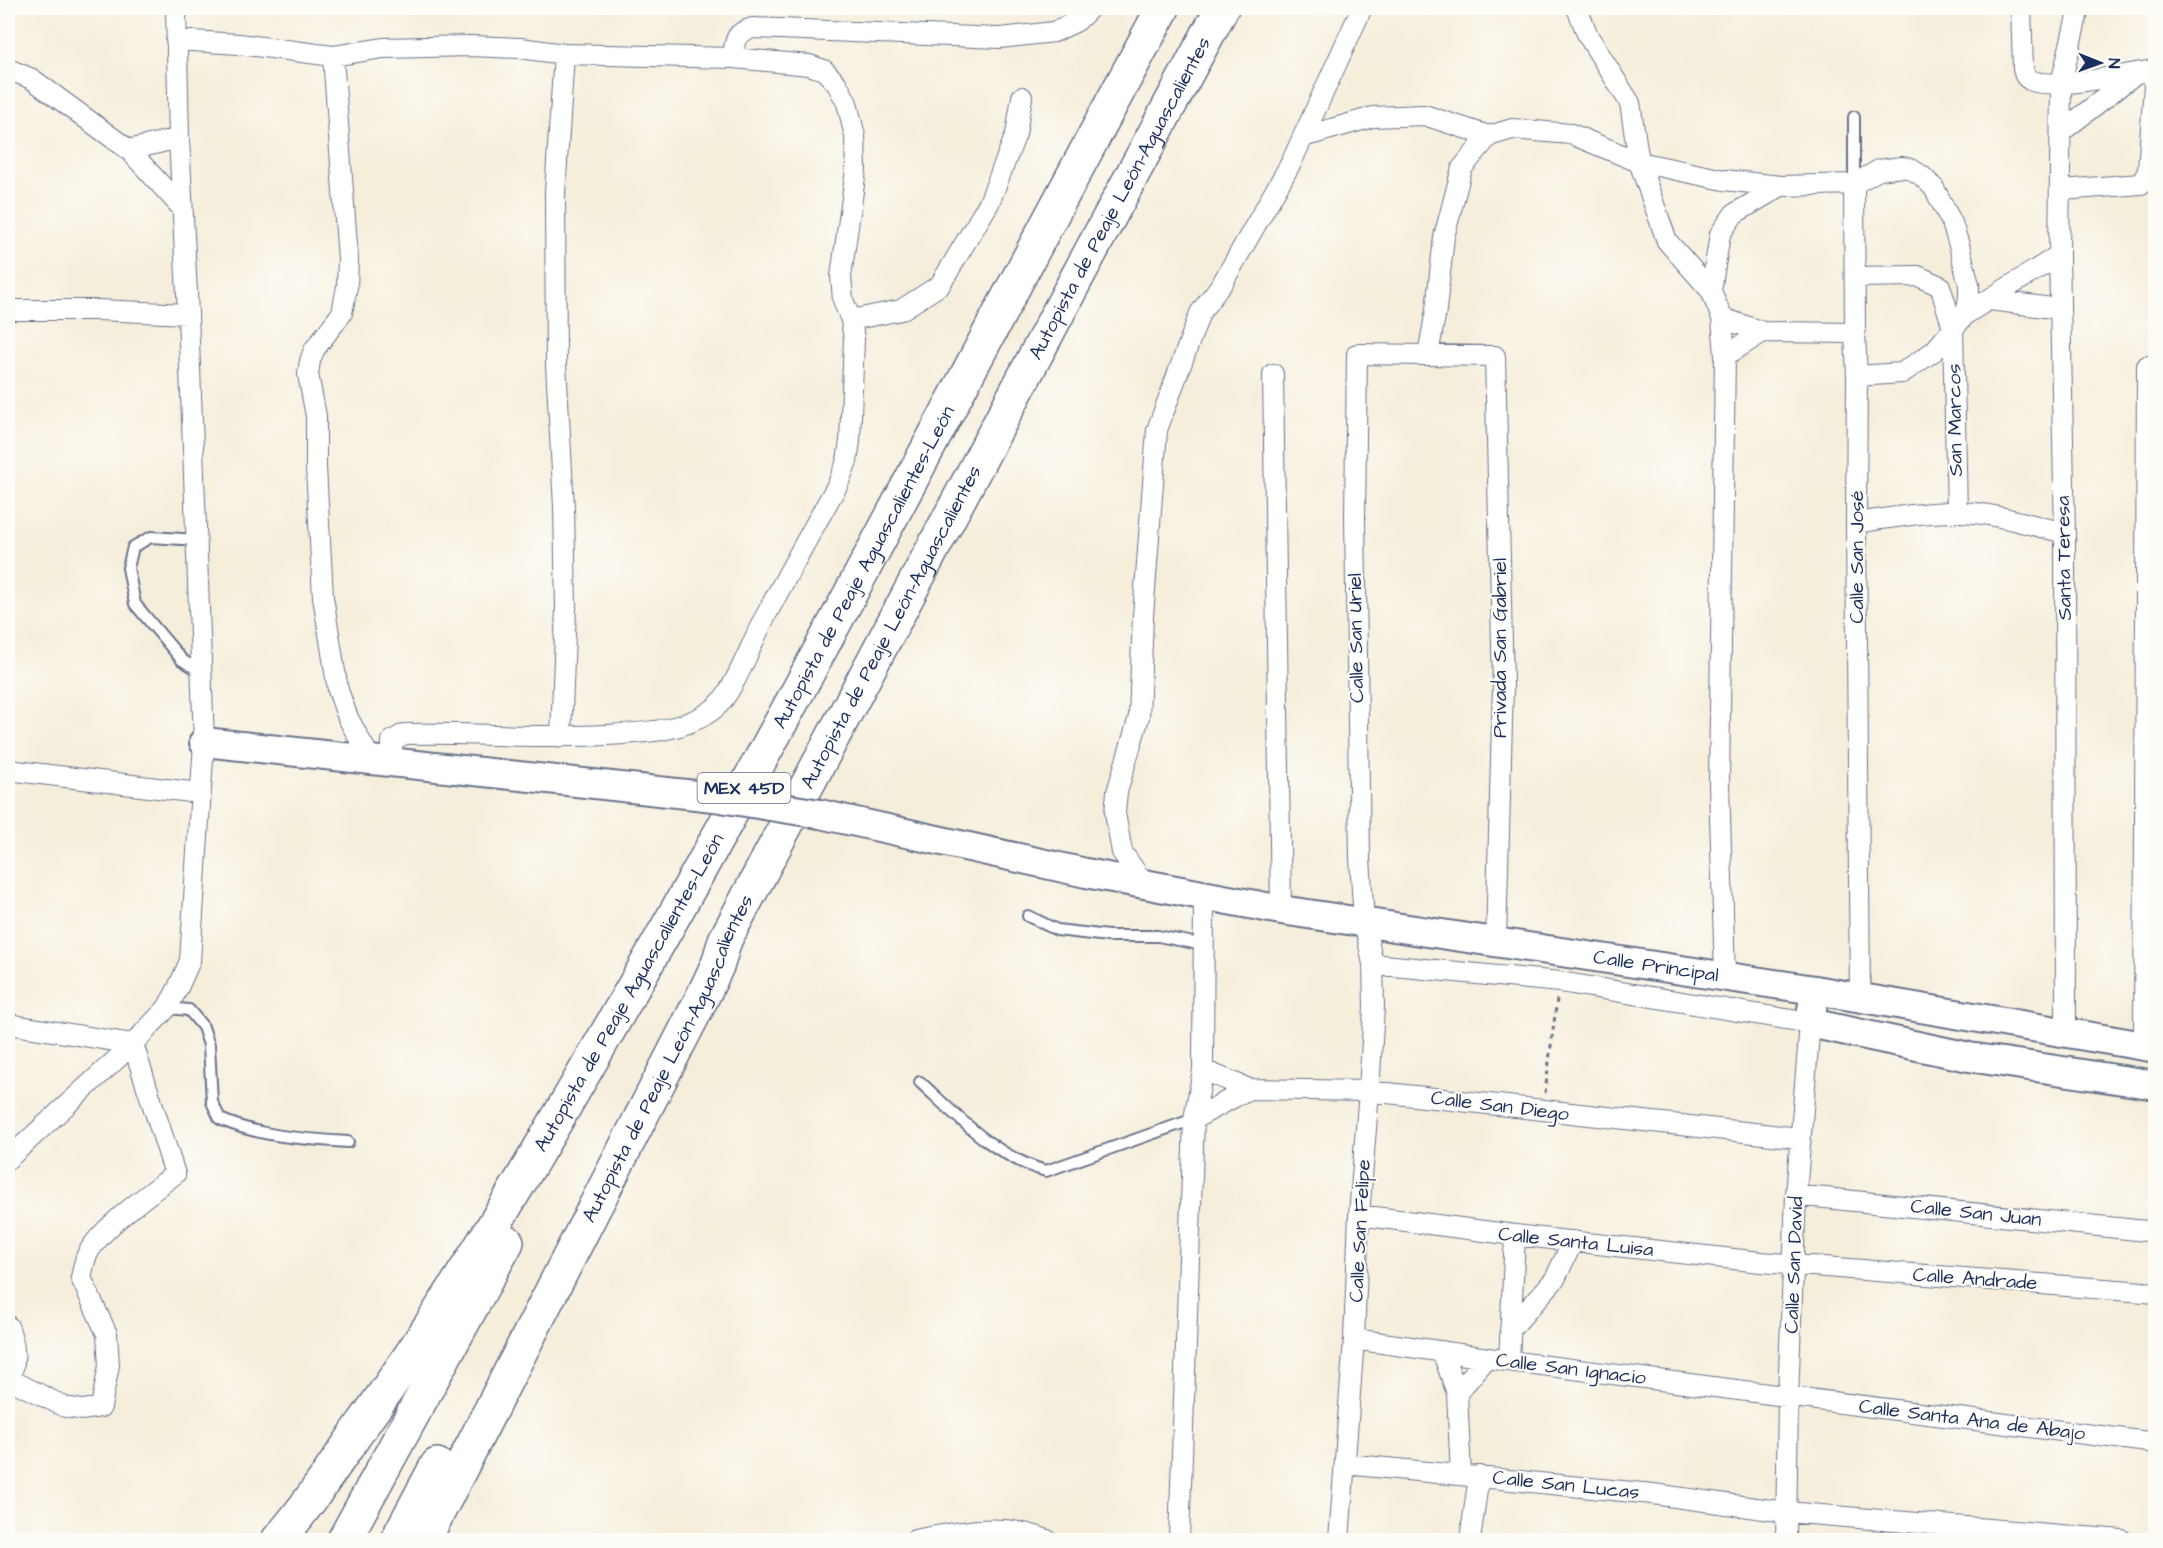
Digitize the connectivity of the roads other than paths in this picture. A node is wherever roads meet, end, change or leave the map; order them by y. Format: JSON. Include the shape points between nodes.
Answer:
{"nodes":[{"id":1,"x":176,"y":8,"type":"edge"},
{"id":2,"x":1090,"y":8,"type":"edge"},
{"id":3,"x":1163,"y":8,"type":"edge"},
{"id":4,"x":1222,"y":8,"type":"edge"},
{"id":5,"x":1362,"y":8,"type":"edge"},
{"id":6,"x":1577,"y":8,"type":"edge"},
{"id":7,"x":2021,"y":8,"type":"edge"},
{"id":8,"x":2079,"y":8,"type":"edge"},
{"id":9,"x":176,"y":40,"type":"junction"},
{"id":10,"x":564,"y":54,"type":"junction"},
{"id":11,"x":333,"y":56,"type":"junction"},
{"id":12,"x":732,"y":58,"type":"junction"},
{"id":13,"x":8,"y":69,"type":"edge"},
{"id":14,"x":2149,"y":71,"type":"edge"},
{"id":15,"x":2061,"y":83,"type":"junction"},
{"id":16,"x":1022,"y":97,"type":"dead end"},
{"id":17,"x":1854,"y":117,"type":"dead end"},
{"id":18,"x":2061,"y":132,"type":"junction"},
{"id":19,"x":1489,"y":136,"type":"junction"},
{"id":20,"x":1303,"y":137,"type":"junction"},
{"id":21,"x":178,"y":138,"type":"junction"},
{"id":22,"x":129,"y":150,"type":"junction"},
{"id":23,"x":1639,"y":162,"type":"junction"},
{"id":24,"x":1854,"y":184,"type":"junction"},
{"id":25,"x":1781,"y":186,"type":"junction"},
{"id":26,"x":2061,"y":190,"type":"junction"},
{"id":27,"x":182,"y":208,"type":"junction"},
{"id":28,"x":2059,"y":255,"type":"junction"},
{"id":29,"x":1855,"y":277,"type":"junction"},
{"id":30,"x":1711,"y":291,"type":"junction"},
{"id":31,"x":1990,"y":300,"type":"junction"},
{"id":32,"x":2060,"y":309,"type":"junction"},
{"id":33,"x":8,"y":310,"type":"edge"},
{"id":34,"x":188,"y":314,"type":"junction"},
{"id":35,"x":1722,"y":318,"type":"junction"},
{"id":36,"x":852,"y":320,"type":"junction"},
{"id":37,"x":1960,"y":321,"type":"junction"},
{"id":38,"x":1763,"y":332,"type":"junction"},
{"id":39,"x":1855,"y":333,"type":"junction"},
{"id":40,"x":1428,"y":355,"type":"junction"},
{"id":41,"x":1725,"y":356,"type":"junction"},
{"id":42,"x":2147,"y":366,"type":"dead end"},
{"id":43,"x":1273,"y":374,"type":"dead end"},
{"id":44,"x":1857,"y":376,"type":"junction"},
{"id":45,"x":1958,"y":512,"type":"junction"},
{"id":46,"x":1856,"y":523,"type":"junction"},
{"id":47,"x":2065,"y":533,"type":"junction"},
{"id":48,"x":198,"y":540,"type":"junction"},
{"id":49,"x":203,"y":673,"type":"junction"},
{"id":50,"x":561,"y":737,"type":"junction"},
{"id":51,"x":204,"y":742,"type":"junction"},
{"id":52,"x":381,"y":761,"type":"junction"},
{"id":53,"x":8,"y":770,"type":"edge"},
{"id":54,"x":199,"y":793,"type":"junction"},
{"id":55,"x":1151,"y":885,"type":"junction"},
{"id":56,"x":1204,"y":895,"type":"junction"},
{"id":57,"x":1281,"y":910,"type":"junction"},
{"id":58,"x":1028,"y":916,"type":"dead end"},
{"id":59,"x":1364,"y":921,"type":"junction"},
{"id":60,"x":725,"y":940,"type":"junction"},
{"id":61,"x":1496,"y":941,"type":"junction"},
{"id":62,"x":1204,"y":945,"type":"junction"},
{"id":63,"x":657,"y":947,"type":"junction"},
{"id":64,"x":1373,"y":964,"type":"junction"},
{"id":65,"x":1725,"y":976,"type":"junction"},
{"id":66,"x":1815,"y":990,"type":"junction"},
{"id":67,"x":1860,"y":997,"type":"junction"},
{"id":68,"x":167,"y":1008,"type":"junction"},
{"id":69,"x":1810,"y":1023,"type":"junction"},
{"id":70,"x":8,"y":1024,"type":"edge"},
{"id":71,"x":2067,"y":1034,"type":"junction"},
{"id":72,"x":133,"y":1044,"type":"junction"},
{"id":73,"x":2150,"y":1048,"type":"edge"},
{"id":74,"x":1203,"y":1070,"type":"junction"},
{"id":75,"x":920,"y":1082,"type":"dead end"},
{"id":76,"x":2156,"y":1085,"type":"edge"},
{"id":77,"x":1249,"y":1089,"type":"junction"},
{"id":78,"x":1370,"y":1091,"type":"junction"},
{"id":79,"x":1194,"y":1119,"type":"junction"},
{"id":80,"x":1800,"y":1138,"type":"junction"},
{"id":81,"x":348,"y":1142,"type":"dead end"},
{"id":82,"x":8,"y":1159,"type":"edge"},
{"id":83,"x":1796,"y":1195,"type":"junction"},
{"id":84,"x":1359,"y":1215,"type":"junction"},
{"id":85,"x":2156,"y":1232,"type":"edge"},
{"id":86,"x":1515,"y":1235,"type":"junction"},
{"id":87,"x":1574,"y":1241,"type":"junction"},
{"id":88,"x":1794,"y":1265,"type":"junction"},
{"id":89,"x":2156,"y":1293,"type":"edge"},
{"id":90,"x":8,"y":1326,"type":"edge"},
{"id":91,"x":1510,"y":1330,"type":"junction"},
{"id":92,"x":1354,"y":1338,"type":"junction"},
{"id":93,"x":1442,"y":1351,"type":"junction"},
{"id":94,"x":1487,"y":1358,"type":"junction"},
{"id":95,"x":1509,"y":1361,"type":"junction"},
{"id":96,"x":8,"y":1380,"type":"edge"},
{"id":97,"x":1457,"y":1393,"type":"junction"},
{"id":98,"x":1788,"y":1397,"type":"junction"},
{"id":99,"x":2156,"y":1443,"type":"edge"},
{"id":100,"x":1345,"y":1464,"type":"junction"},
{"id":101,"x":1470,"y":1475,"type":"junction"},
{"id":102,"x":1786,"y":1512,"type":"junction"},
{"id":103,"x":966,"y":1535,"type":"edge"},
{"id":104,"x":278,"y":1540,"type":"edge"},
{"id":105,"x":344,"y":1540,"type":"edge"},
{"id":106,"x":397,"y":1540,"type":"edge"},
{"id":107,"x":424,"y":1540,"type":"edge"},
{"id":108,"x":915,"y":1540,"type":"edge"},
{"id":109,"x":1047,"y":1540,"type":"edge"},
{"id":110,"x":1179,"y":1540,"type":"edge"},
{"id":111,"x":1339,"y":1540,"type":"edge"},
{"id":112,"x":1470,"y":1540,"type":"edge"},
{"id":113,"x":1786,"y":1540,"type":"edge"},
{"id":114,"x":2102,"y":1540,"type":"edge"},
{"id":115,"x":2122,"y":1540,"type":"edge"}],
"edges":[{"from":1,"to":9,"type":"street"},
{"from":2,"to":12,"type":"street","via":[[1077,21],[1054,32],[1000,38],[753,28],[737,36]]},
{"from":3,"to":63,"type":"highway","name":"Autopista de Peaje Aguascalientes-León","number":"MEX 45D"},
{"from":4,"to":60,"type":"highway","name":"Autopista de Peaje León-Aguascalientes","number":"MEX 45D"},
{"from":5,"to":20,"type":"street"},
{"from":6,"to":23,"type":"street","via":[[1588,36],[1630,104]]},
{"from":7,"to":15,"type":"street","via":[[2025,76],[2039,82]]},
{"from":8,"to":15,"type":"street","name":"Santa Teresa"},
{"from":9,"to":11,"type":"street"},
{"from":9,"to":21,"type":"street"},
{"from":10,"to":11,"type":"street","via":[[520,48],[425,46]]},
{"from":10,"to":12,"type":"street"},
{"from":10,"to":50,"type":"street","via":[[555,193],[556,364],[566,608]]},
{"from":11,"to":52,"type":"street","via":[[347,287],[342,313],[314,350],[308,374],[316,416],[323,597],[338,690],[348,718]]},
{"from":12,"to":36,"type":"street","via":[[809,65],[824,70],[847,103],[855,136],[856,171],[841,276],[843,300]]},
{"from":13,"to":22,"type":"street","via":[[32,79]]},
{"from":14,"to":15,"type":"street"},
{"from":14,"to":18,"type":"street"},
{"from":14,"to":26,"type":"street","via":[[2148,171],[2141,184]]},
{"from":15,"to":18,"type":"street","name":"Santa Teresa"},
{"from":16,"to":36,"type":"street","via":[[1016,134],[989,203],[940,285],[901,310]]},
{"from":17,"to":24,"type":"lane","name":"Calle San José"},
{"from":18,"to":26,"type":"street","name":"Santa Teresa"},
{"from":19,"to":20,"type":"street","via":[[1424,116],[1373,117]]},
{"from":19,"to":23,"type":"street","via":[[1512,129],[1571,134]]},
{"from":19,"to":40,"type":"street","via":[[1462,168],[1444,237]]},
{"from":20,"to":55,"type":"street","via":[[1223,282],[1200,313],[1156,430],[1138,717],[1115,813],[1122,852]]},
{"from":21,"to":22,"type":"street"},
{"from":21,"to":27,"type":"street"},
{"from":22,"to":27,"type":"street"},
{"from":23,"to":25,"type":"street","via":[[1724,180]]},
{"from":23,"to":30,"type":"street","via":[[1667,240]]},
{"from":24,"to":25,"type":"street"},
{"from":24,"to":29,"type":"street","name":"Calle San José"},
{"from":24,"to":37,"type":"street","via":[[1880,170],[1902,167],[1922,176],[1934,188],[1952,222],[1965,264],[1969,297]]},
{"from":25,"to":30,"type":"street","via":[[1734,214],[1720,234]]},
{"from":26,"to":28,"type":"street","name":"Santa Teresa"},
{"from":27,"to":34,"type":"street"},
{"from":28,"to":31,"type":"street"},
{"from":28,"to":32,"type":"street","name":"Santa Teresa"},
{"from":29,"to":37,"type":"street","via":[[1918,276],[1940,286]]},
{"from":29,"to":39,"type":"street","name":"Calle San José"},
{"from":30,"to":35,"type":"street"},
{"from":31,"to":32,"type":"street"},
{"from":31,"to":37,"type":"street"},
{"from":32,"to":47,"type":"street","name":"Santa Teresa"},
{"from":33,"to":34,"type":"street"},
{"from":34,"to":48,"type":"street"},
{"from":35,"to":38,"type":"street"},
{"from":35,"to":41,"type":"street"},
{"from":36,"to":50,"type":"street","via":[[847,461],[722,699],[716,707],[673,727],[642,733]]},
{"from":37,"to":44,"type":"street","via":[[1934,351],[1902,373]]},
{"from":37,"to":45,"type":"street","name":"San Marcos"},
{"from":38,"to":39,"type":"street"},
{"from":38,"to":41,"type":"street"},
{"from":39,"to":44,"type":"street","name":"Calle San José"},
{"from":40,"to":59,"type":"street","name":"Calle San Uriel","via":[[1357,354],[1356,639]]},
{"from":40,"to":61,"type":"street","name":"Privada San Gabriel","via":[[1495,356],[1503,685]]},
{"from":41,"to":65,"type":"street","via":[[1719,784]]},
{"from":42,"to":73,"type":"street"},
{"from":43,"to":57,"type":"street"},
{"from":44,"to":46,"type":"street","name":"Calle San José"},
{"from":45,"to":46,"type":"street"},
{"from":45,"to":47,"type":"street","via":[[1995,516]]},
{"from":46,"to":67,"type":"street","name":"Calle San José"},
{"from":47,"to":71,"type":"street","name":"Santa Teresa"},
{"from":48,"to":49,"type":"street"},
{"from":48,"to":49,"type":"lane","via":[[151,537],[133,547],[128,568],[135,604],[182,660]]},
{"from":49,"to":51,"type":"street"},
{"from":50,"to":52,"type":"street","via":[[404,734],[392,741]]},
{"from":51,"to":52,"type":"street","name":"Calle Principal"},
{"from":51,"to":54,"type":"street"},
{"from":52,"to":55,"type":"street","name":"Calle Principal","bridge":true,"via":[[714,797],[820,814]]},
{"from":53,"to":54,"type":"street"},
{"from":54,"to":68,"type":"street","via":[[190,961]]},
{"from":55,"to":56,"type":"street","name":"Calle Principal"},
{"from":56,"to":57,"type":"street","name":"Calle Principal"},
{"from":56,"to":62,"type":"street"},
{"from":57,"to":59,"type":"street","name":"Calle Principal"},
{"from":58,"to":62,"type":"lane","via":[[1057,930],[1107,936],[1158,936]]},
{"from":59,"to":61,"type":"street","name":"Calle Principal"},
{"from":59,"to":64,"type":"street","name":"Calle San Felipe"},
{"from":60,"to":106,"type":"highway","via":[[696,983]]},
{"from":60,"to":107,"type":"highway","name":"Autopista de Peaje León-Aguascalientes","number":"MEX 45D","via":[[701,1000]]},
{"from":61,"to":65,"type":"street","name":"Calle Principal"},
{"from":62,"to":74,"type":"street"},
{"from":63,"to":104,"type":"highway","name":"Autopista de Peaje Aguascalientes-León","number":"MEX 45D","via":[[523,1180],[408,1361]]},
{"from":63,"to":105,"type":"highway","via":[[630,1008],[544,1173]]},
{"from":64,"to":69,"type":"street","via":[[1560,982]]},
{"from":64,"to":78,"type":"street","name":"Calle San Felipe"},
{"from":65,"to":66,"type":"street","name":"Calle Principal"},
{"from":66,"to":67,"type":"street","name":"Calle Principal"},
{"from":66,"to":69,"type":"street","name":"Calle San David"},
{"from":67,"to":71,"type":"street","name":"Calle Principal"},
{"from":68,"to":72,"type":"street"},
{"from":68,"to":81,"type":"lane","via":[[189,1010],[203,1028],[209,1046],[212,1102],[220,1119],[238,1127],[295,1139]]},
{"from":69,"to":76,"type":"street","via":[[1969,1058]]},
{"from":69,"to":80,"type":"street","name":"Calle San David"},
{"from":70,"to":72,"type":"street"},
{"from":71,"to":73,"type":"street","name":"Calle Principal"},
{"from":72,"to":82,"type":"street"},
{"from":72,"to":96,"type":"street","via":[[175,1174],[128,1211],[87,1254],[81,1278],[107,1334],[109,1365],[101,1407],[66,1407]]},
{"from":74,"to":77,"type":"street","name":"Calle San Diego"},
{"from":74,"to":79,"type":"street"},
{"from":75,"to":79,"type":"lane","via":[[980,1138],[1029,1167],[1046,1172]]},
{"from":77,"to":78,"type":"street","name":"Calle San Diego"},
{"from":77,"to":79,"type":"street"},
{"from":78,"to":80,"type":"street","name":"Calle San Diego"},
{"from":78,"to":84,"type":"street","name":"Calle San Felipe"},
{"from":79,"to":110,"type":"street"},
{"from":80,"to":83,"type":"street","name":"Calle San David"},
{"from":83,"to":85,"type":"street","name":"Calle San Juan"},
{"from":83,"to":88,"type":"street","name":"Calle San David"},
{"from":84,"to":86,"type":"street","name":"Calle Santa Luisa"},
{"from":84,"to":92,"type":"street","name":"Calle San Felipe"},
{"from":86,"to":87,"type":"street","name":"Calle Santa Luisa"},
{"from":86,"to":91,"type":"street"},
{"from":87,"to":88,"type":"street","name":"Calle Santa Luisa"},
{"from":87,"to":91,"type":"street","via":[[1555,1279]]},
{"from":88,"to":89,"type":"street","name":"Calle Andrade"},
{"from":88,"to":98,"type":"street","name":"Calle San David"},
{"from":90,"to":96,"type":"street","via":[[15,1361]]},
{"from":91,"to":95,"type":"street"},
{"from":92,"to":93,"type":"street","name":"Calle San Ignacio"},
{"from":92,"to":100,"type":"street","name":"Calle San Felipe"},
{"from":93,"to":94,"type":"street","name":"Calle San Ignacio"},
{"from":93,"to":97,"type":"street"},
{"from":94,"to":95,"type":"street","name":"Calle San Ignacio"},
{"from":94,"to":97,"type":"street"},
{"from":95,"to":98,"type":"street","name":"Calle San Ignacio"},
{"from":97,"to":101,"type":"street"},
{"from":98,"to":99,"type":"street","name":"Calle Santa Ana de Abajo"},
{"from":98,"to":102,"type":"street","name":"Calle San David"},
{"from":100,"to":101,"type":"street","name":"Calle San Lucas"},
{"from":100,"to":111,"type":"street","name":"Calle San Felipe"},
{"from":101,"to":102,"type":"street","name":"Calle San Lucas"},
{"from":101,"to":112,"type":"street"},
{"from":102,"to":113,"type":"street","name":"Calle San David"},
{"from":102,"to":114,"type":"street","name":"Calle San Lucas"},
{"from":103,"to":108,"type":"street"},
{"from":103,"to":109,"type":"street","via":[[996,1529],[1027,1532]]},
{"from":114,"to":115,"type":"street","name":"Calle San Lucas"}]}
